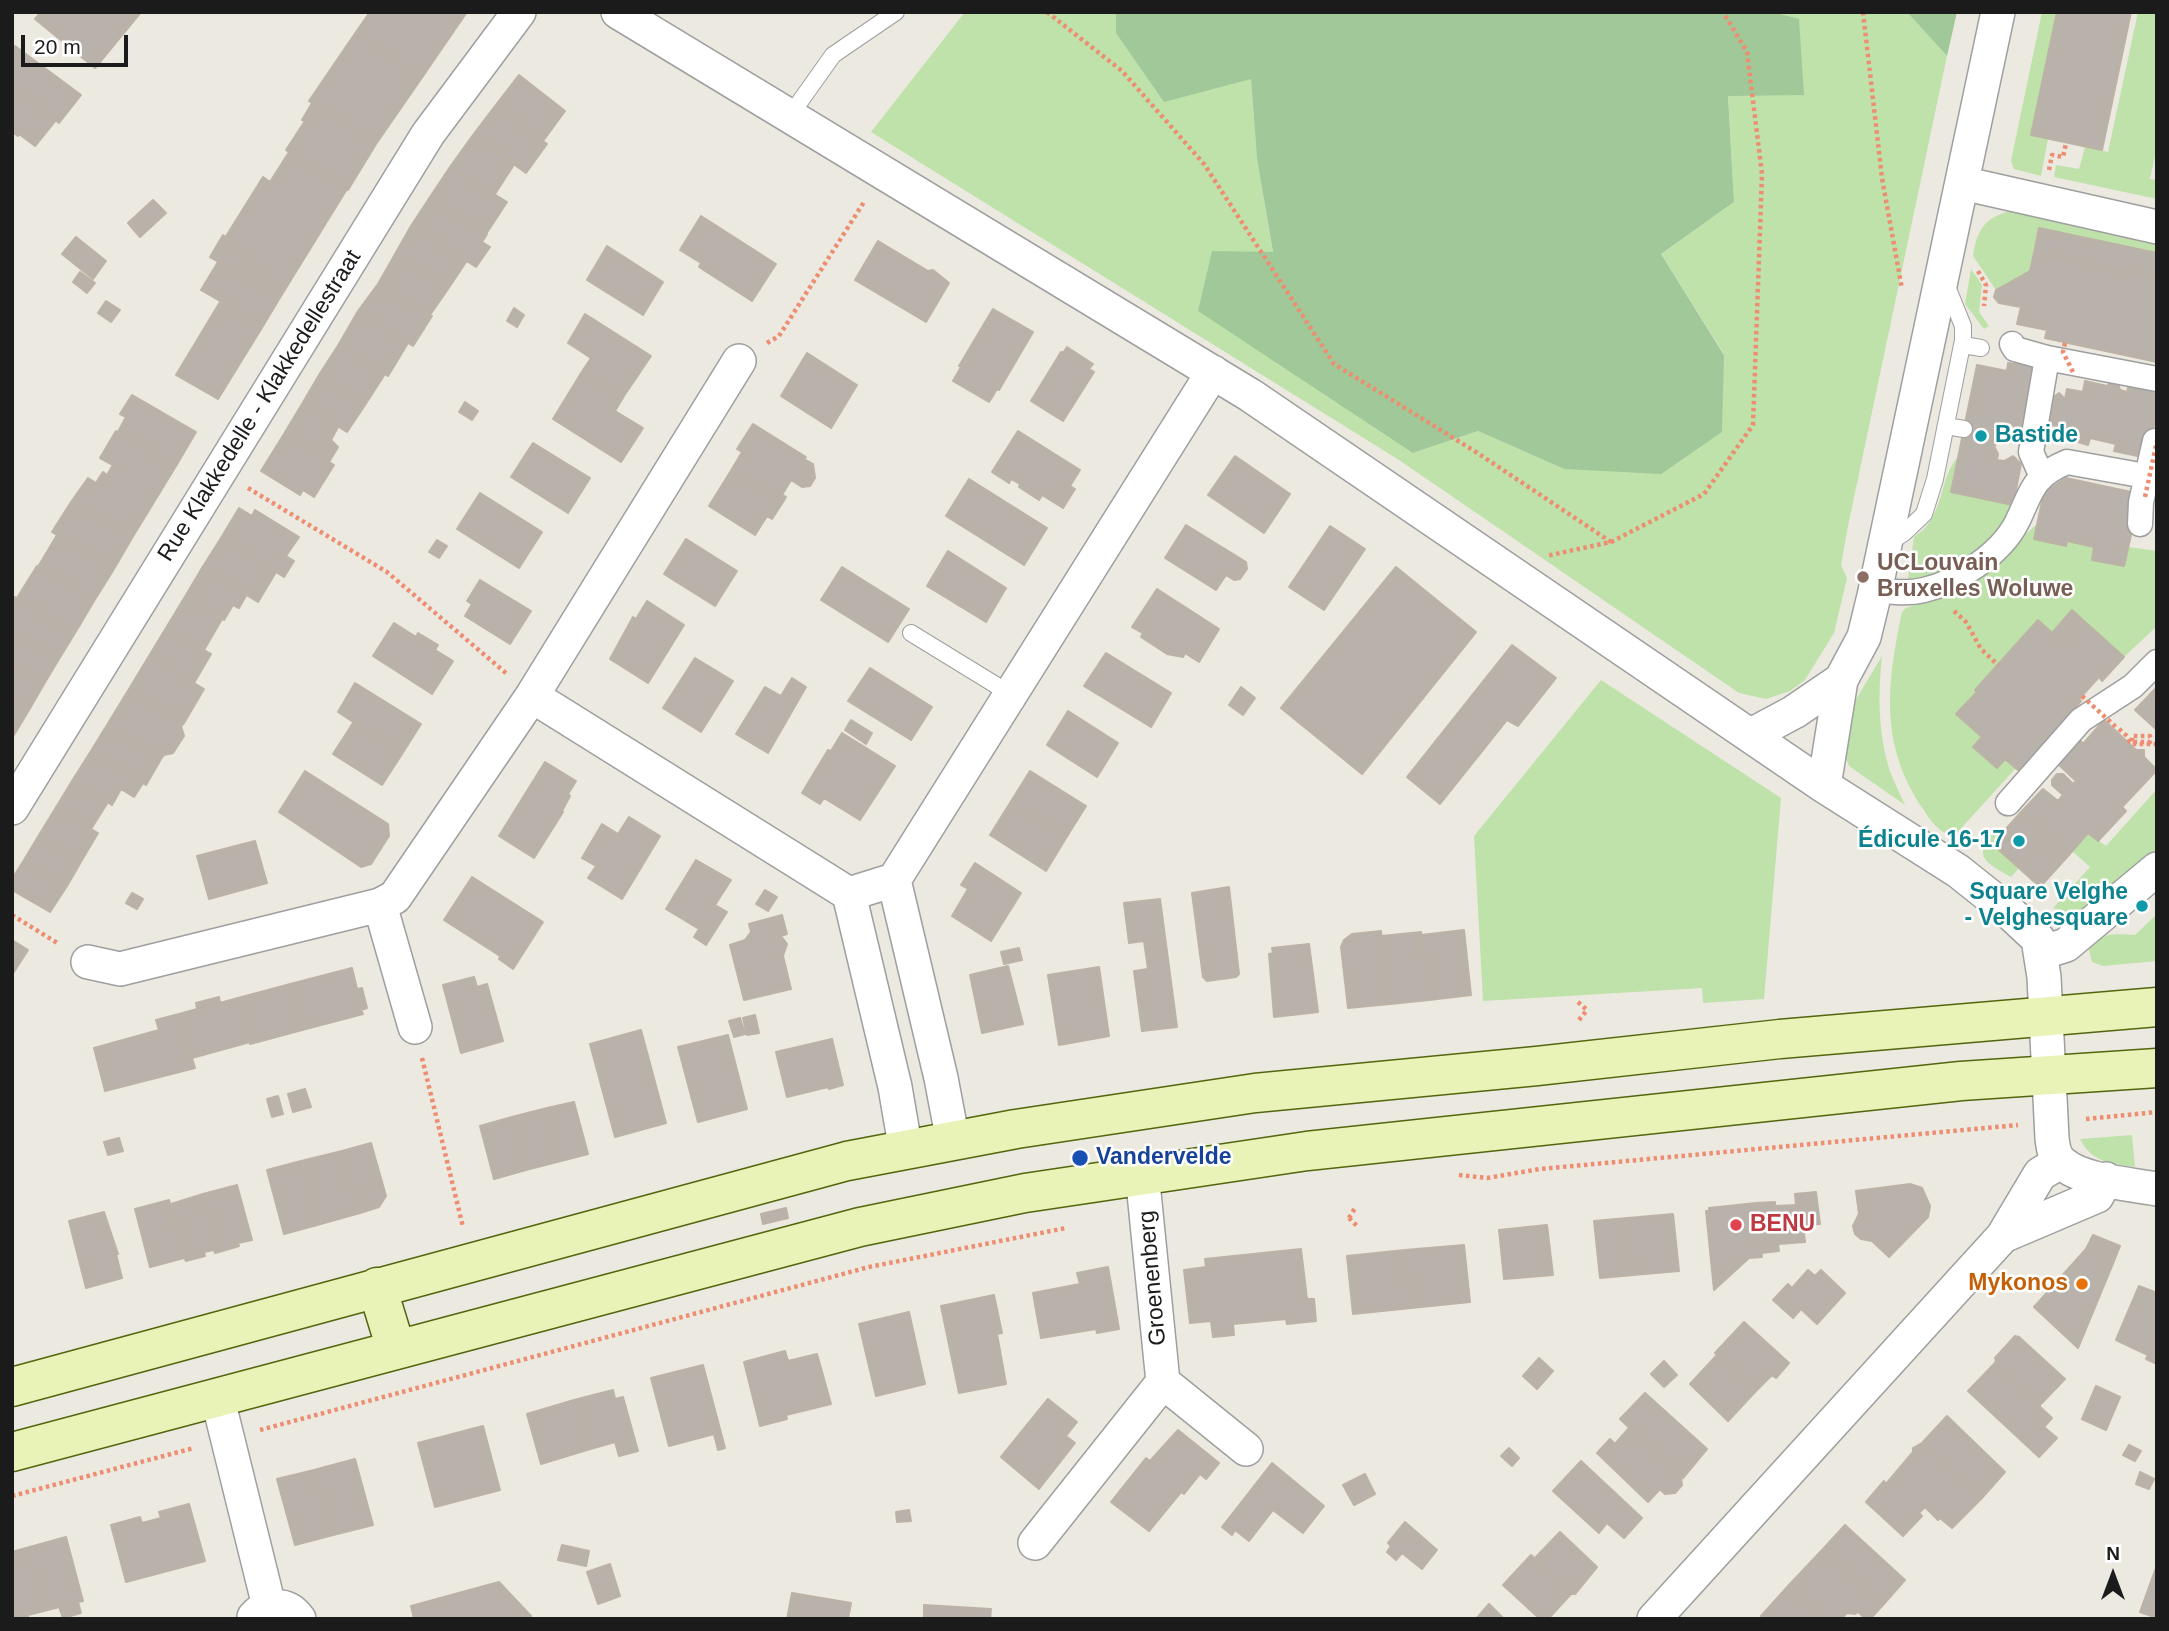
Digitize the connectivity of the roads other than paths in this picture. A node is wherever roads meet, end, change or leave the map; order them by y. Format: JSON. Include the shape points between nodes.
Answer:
{"nodes":[{"id":1,"x":519,"y":12,"type":"edge"},
{"id":2,"x":618,"y":12,"type":"edge"},
{"id":3,"x":896,"y":12,"type":"edge"},
{"id":4,"x":1998,"y":12,"type":"edge"},
{"id":5,"x":789,"y":117,"type":"junction"},
{"id":6,"x":1962,"y":183,"type":"junction"},
{"id":7,"x":2157,"y":226,"type":"edge"},
{"id":8,"x":1942,"y":275,"type":"junction"},
{"id":9,"x":2012,"y":344,"type":"dead end"},
{"id":10,"x":1963,"y":345,"type":"junction"},
{"id":11,"x":1981,"y":348,"type":"dead end"},
{"id":12,"x":2056,"y":351,"type":"junction"},
{"id":13,"x":739,"y":360,"type":"road end"},
{"id":14,"x":1213,"y":373,"type":"junction"},
{"id":15,"x":2157,"y":379,"type":"edge"},
{"id":16,"x":1946,"y":426,"type":"junction"},
{"id":17,"x":1964,"y":429,"type":"dead end"},
{"id":18,"x":2156,"y":441,"type":"edge"},
{"id":19,"x":2042,"y":477,"type":"junction"},
{"id":20,"x":2150,"y":484,"type":"edge"},
{"id":21,"x":2140,"y":524,"type":"dead end"},
{"id":22,"x":1885,"y":545,"type":"junction"},
{"id":23,"x":1875,"y":590,"type":"junction"},
{"id":24,"x":911,"y":634,"type":"dead end"},
{"id":25,"x":2157,"y":662,"type":"edge"},
{"id":26,"x":1841,"y":680,"type":"junction"},
{"id":27,"x":1012,"y":695,"type":"junction"},
{"id":28,"x":532,"y":696,"type":"junction"},
{"id":29,"x":1751,"y":735,"type":"junction"},
{"id":30,"x":1824,"y":786,"type":"junction"},
{"id":31,"x":2008,"y":803,"type":"dead end"},
{"id":32,"x":12,"y":808,"type":"edge"},
{"id":33,"x":2157,"y":869,"type":"edge"},
{"id":34,"x":894,"y":880,"type":"junction"},
{"id":35,"x":849,"y":894,"type":"junction"},
{"id":36,"x":380,"y":905,"type":"junction"},
{"id":37,"x":2041,"y":953,"type":"junction"},
{"id":38,"x":88,"y":962,"type":"road end"},
{"id":39,"x":2157,"y":1007,"type":"edge"},
{"id":40,"x":2046,"y":1016,"type":"junction"},
{"id":41,"x":415,"y":1027,"type":"road end"},
{"id":42,"x":2157,"y":1069,"type":"edge"},
{"id":43,"x":2049,"y":1075,"type":"junction"},
{"id":44,"x":953,"y":1140,"type":"junction"},
{"id":45,"x":906,"y":1151,"type":"junction"},
{"id":46,"x":2060,"y":1162,"type":"junction"},
{"id":47,"x":1142,"y":1173,"type":"junction"},
{"id":48,"x":2106,"y":1180,"type":"junction"},
{"id":49,"x":2157,"y":1189,"type":"edge"},
{"id":50,"x":2003,"y":1236,"type":"junction"},
{"id":51,"x":377,"y":1287,"type":"junction"},
{"id":52,"x":396,"y":1349,"type":"junction"},
{"id":53,"x":1163,"y":1382,"type":"junction"},
{"id":54,"x":12,"y":1387,"type":"edge"},
{"id":55,"x":217,"y":1396,"type":"junction"},
{"id":56,"x":1246,"y":1449,"type":"dead end"},
{"id":57,"x":12,"y":1452,"type":"edge"},
{"id":58,"x":1035,"y":1543,"type":"dead end"},
{"id":59,"x":274,"y":1615,"type":"edge"},
{"id":60,"x":1654,"y":1619,"type":"edge"}],
"edges":[{"from":1,"to":32,"type":"street","name":"Rue Klakkedelle - Klakkedellestraat","via":[[428,134]]},
{"from":2,"to":5,"type":"street"},
{"from":3,"to":5,"type":"lane","via":[[833,55]]},
{"from":4,"to":6,"type":"street"},
{"from":5,"to":14,"type":"street"},
{"from":6,"to":7,"type":"street"},
{"from":6,"to":8,"type":"street"},
{"from":8,"to":10,"type":"lane","via":[[1963,326]]},
{"from":8,"to":22,"type":"street"},
{"from":9,"to":12,"type":"street","via":[[2014,349]]},
{"from":10,"to":11,"type":"lane"},
{"from":10,"to":16,"type":"lane"},
{"from":12,"to":15,"type":"street","via":[[2075,371]]},
{"from":12,"to":19,"type":"street","via":[[2031,452]]},
{"from":13,"to":28,"type":"street"},
{"from":14,"to":27,"type":"street"},
{"from":14,"to":29,"type":"street"},
{"from":16,"to":17,"type":"lane"},
{"from":16,"to":22,"type":"lane","via":[[1924,514]]},
{"from":18,"to":20,"type":"street"},
{"from":19,"to":20,"type":"street","via":[[2067,462]]},
{"from":19,"to":23,"type":"street","via":[[2000,545],[1969,569],[1923,590]]},
{"from":20,"to":21,"type":"street"},
{"from":22,"to":23,"type":"street"},
{"from":23,"to":26,"type":"street","via":[[1864,637]]},
{"from":24,"to":27,"type":"lane"},
{"from":25,"to":31,"type":"street","via":[[2133,686],[2081,720]]},
{"from":26,"to":29,"type":"street"},
{"from":26,"to":30,"type":"street"},
{"from":27,"to":34,"type":"street"},
{"from":28,"to":35,"type":"street"},
{"from":28,"to":36,"type":"street","via":[[395,898]]},
{"from":29,"to":30,"type":"street"},
{"from":30,"to":37,"type":"street","via":[[1958,871],[2038,939]]},
{"from":33,"to":37,"type":"street","via":[[2066,945]]},
{"from":34,"to":35,"type":"street"},
{"from":34,"to":44,"type":"street"},
{"from":35,"to":45,"type":"street"},
{"from":36,"to":38,"type":"street","via":[[120,969]]},
{"from":36,"to":41,"type":"street"},
{"from":37,"to":40,"type":"street"},
{"from":39,"to":40,"type":"main road"},
{"from":40,"to":43,"type":"street"},
{"from":40,"to":44,"type":"main road","via":[[1255,1093]]},
{"from":42,"to":43,"type":"main road"},
{"from":43,"to":46,"type":"street","via":[[2054,1152]]},
{"from":43,"to":47,"type":"main road","via":[[1307,1151]]},
{"from":44,"to":45,"type":"main road"},
{"from":45,"to":51,"type":"main road","via":[[847,1161]]},
{"from":46,"to":48,"type":"street","via":[[2077,1173]]},
{"from":46,"to":50,"type":"street","via":[[2040,1174]]},
{"from":47,"to":52,"type":"main road","via":[[860,1227]]},
{"from":47,"to":53,"type":"street","name":"Groenenberg"},
{"from":48,"to":49,"type":"street"},
{"from":48,"to":50,"type":"street","via":[[2098,1196]]},
{"from":50,"to":60,"type":"street"},
{"from":51,"to":52,"type":"main road"},
{"from":51,"to":54,"type":"main road"},
{"from":52,"to":55,"type":"main road"},
{"from":53,"to":56,"type":"street"},
{"from":53,"to":58,"type":"street"},
{"from":55,"to":57,"type":"main road"},
{"from":55,"to":59,"type":"street"}]}
